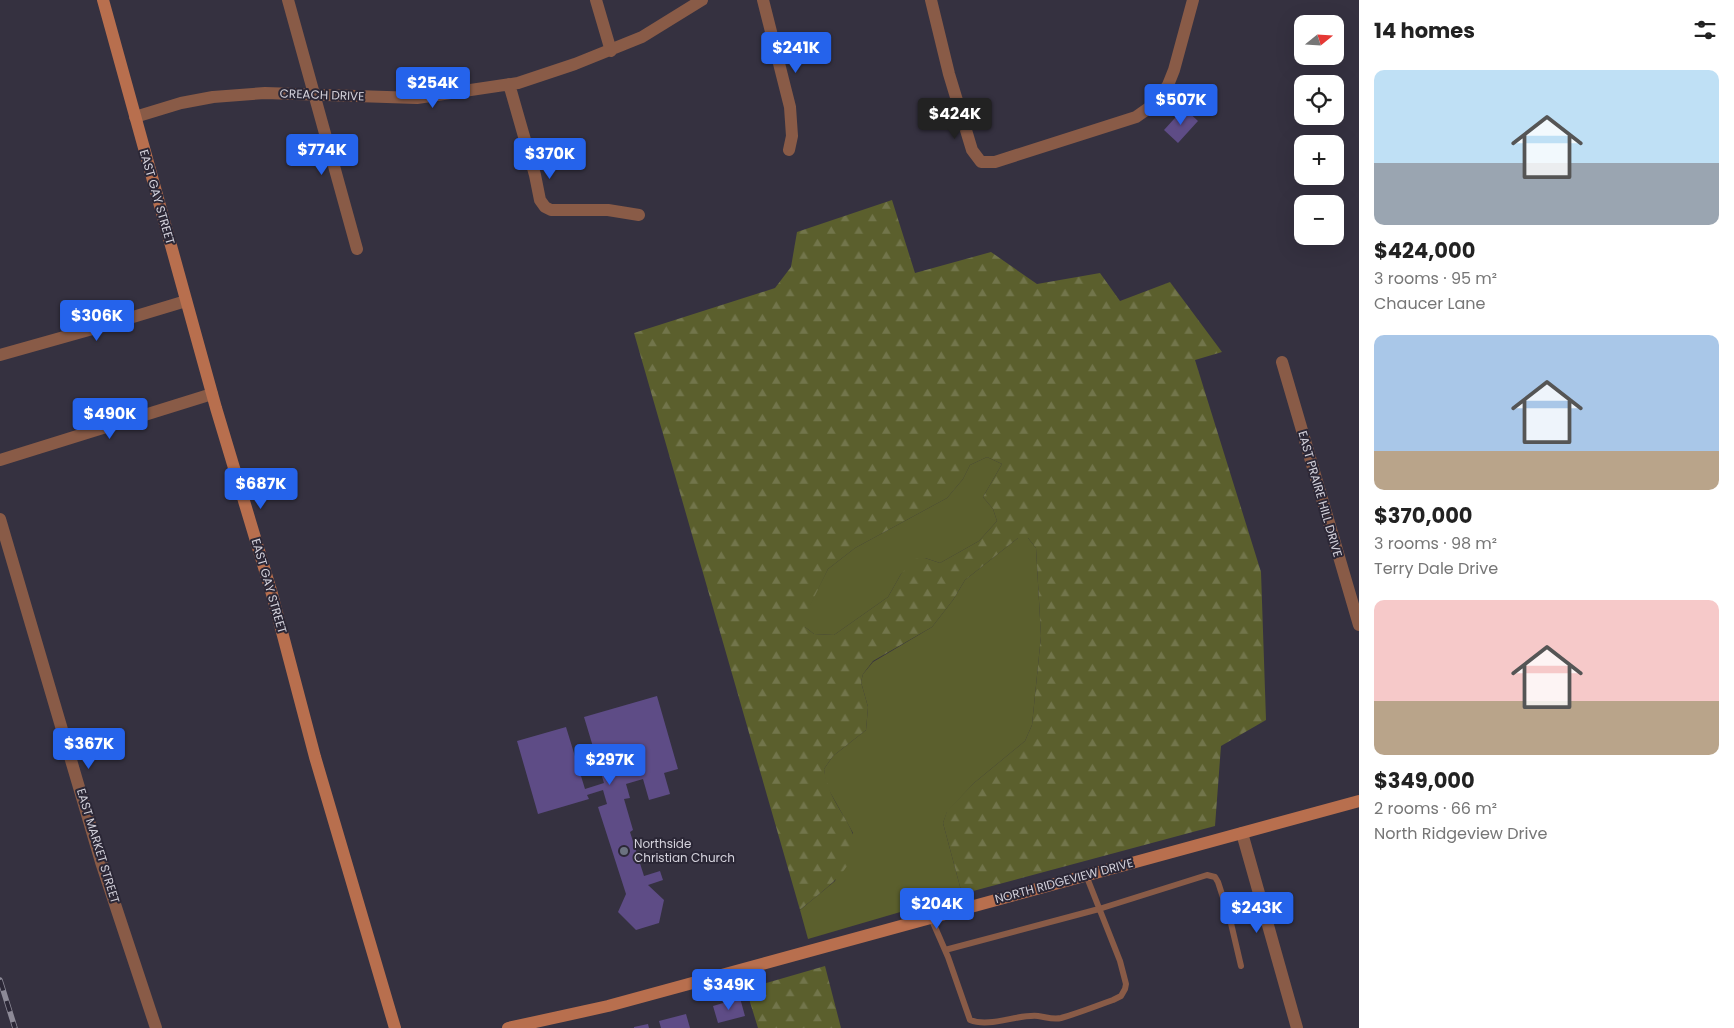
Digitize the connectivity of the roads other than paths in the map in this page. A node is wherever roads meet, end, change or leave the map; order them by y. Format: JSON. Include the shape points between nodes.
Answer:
{"nodes":[{"id":1,"x":103,"y":0,"type":"edge"},
{"id":2,"x":288,"y":0,"type":"edge"},
{"id":3,"x":596,"y":0,"type":"edge"},
{"id":4,"x":702,"y":0,"type":"edge"},
{"id":5,"x":763,"y":0,"type":"edge"},
{"id":6,"x":931,"y":0,"type":"edge"},
{"id":7,"x":1193,"y":0,"type":"edge"},
{"id":8,"x":610,"y":51,"type":"junction"},
{"id":9,"x":509,"y":84,"type":"junction"},
{"id":10,"x":314,"y":95,"type":"junction"},
{"id":11,"x":134,"y":117,"type":"junction"},
{"id":12,"x":789,"y":150,"type":"dead end"},
{"id":13,"x":639,"y":215,"type":"dead end"},
{"id":14,"x":357,"y":249,"type":"dead end"},
{"id":15,"x":186,"y":301,"type":"junction"},
{"id":16,"x":0,"y":355,"type":"edge"},
{"id":17,"x":1282,"y":362,"type":"dead end"},
{"id":18,"x":212,"y":394,"type":"junction"},
{"id":19,"x":0,"y":460,"type":"edge"},
{"id":20,"x":0,"y":519,"type":"edge"},
{"id":21,"x":1359,"y":625,"type":"edge"},
{"id":22,"x":1359,"y":801,"type":"edge"},
{"id":23,"x":1242,"y":833,"type":"junction"},
{"id":24,"x":1086,"y":875,"type":"junction"},
{"id":25,"x":1098,"y":909,"type":"junction"},
{"id":26,"x":1264,"y":909,"type":"junction"},
{"id":27,"x":931,"y":918,"type":"junction"},
{"id":28,"x":1230,"y":920,"type":"junction"},
{"id":29,"x":945,"y":950,"type":"junction"},
{"id":30,"x":1241,"y":966,"type":"dead end"},
{"id":31,"x":156,"y":1028,"type":"edge"},
{"id":32,"x":395,"y":1028,"type":"edge"},
{"id":33,"x":508,"y":1028,"type":"edge"},
{"id":34,"x":1297,"y":1028,"type":"edge"}],
"edges":[{"from":1,"to":11,"type":"main road","name":"EAST GAY STREET"},
{"from":2,"to":10,"type":"street"},
{"from":3,"to":8,"type":"street"},
{"from":4,"to":8,"type":"street","name":"CREACH DRIVE","via":[[642,37]]},
{"from":5,"to":12,"type":"street","via":[[790,107],[792,136]]},
{"from":6,"to":7,"type":"street","via":[[972,150],[981,162],[995,162],[1136,117],[1153,105],[1168,85],[1174,70]]},
{"from":8,"to":9,"type":"street","name":"CREACH DRIVE"},
{"from":9,"to":10,"type":"street","name":"CREACH DRIVE","via":[[417,98]]},
{"from":9,"to":13,"type":"street","via":[[540,200],[545,207]]},
{"from":10,"to":11,"type":"street","name":"CREACH DRIVE","via":[[265,93],[213,97]]},
{"from":10,"to":14,"type":"street"},
{"from":11,"to":15,"type":"main road","name":"EAST GAY STREET"},
{"from":15,"to":16,"type":"street"},
{"from":15,"to":18,"type":"main road","name":"EAST GAY STREET"},
{"from":17,"to":21,"type":"street","name":"EAST PRAIRE HILL DRIVE"},
{"from":18,"to":19,"type":"street"},
{"from":18,"to":32,"type":"main road","name":"EAST GAY STREET"},
{"from":20,"to":31,"type":"street","name":"EAST MARKET STREET","via":[[101,862]]},
{"from":22,"to":23,"type":"main road","name":"NORTH RIDGEVIEW DRIVE"},
{"from":23,"to":24,"type":"main road","name":"NORTH RIDGEVIEW DRIVE"},
{"from":23,"to":26,"type":"street"},
{"from":24,"to":25,"type":"lane"},
{"from":24,"to":27,"type":"main road","name":"NORTH RIDGEVIEW DRIVE"},
{"from":25,"to":28,"type":"lane","via":[[1207,875],[1215,877],[1218,882]]},
{"from":25,"to":29,"type":"lane"},
{"from":25,"to":29,"type":"lane","via":[[1120,962],[1125,989],[1113,1000],[1059,1019],[1037,1016],[975,1023],[968,1016]]},
{"from":26,"to":28,"type":"lane"},
{"from":26,"to":34,"type":"street"},
{"from":27,"to":29,"type":"lane"},
{"from":27,"to":33,"type":"main road","name":"NORTH RIDGEVIEW DRIVE","via":[[608,1006]]},
{"from":28,"to":30,"type":"lane"}]}
